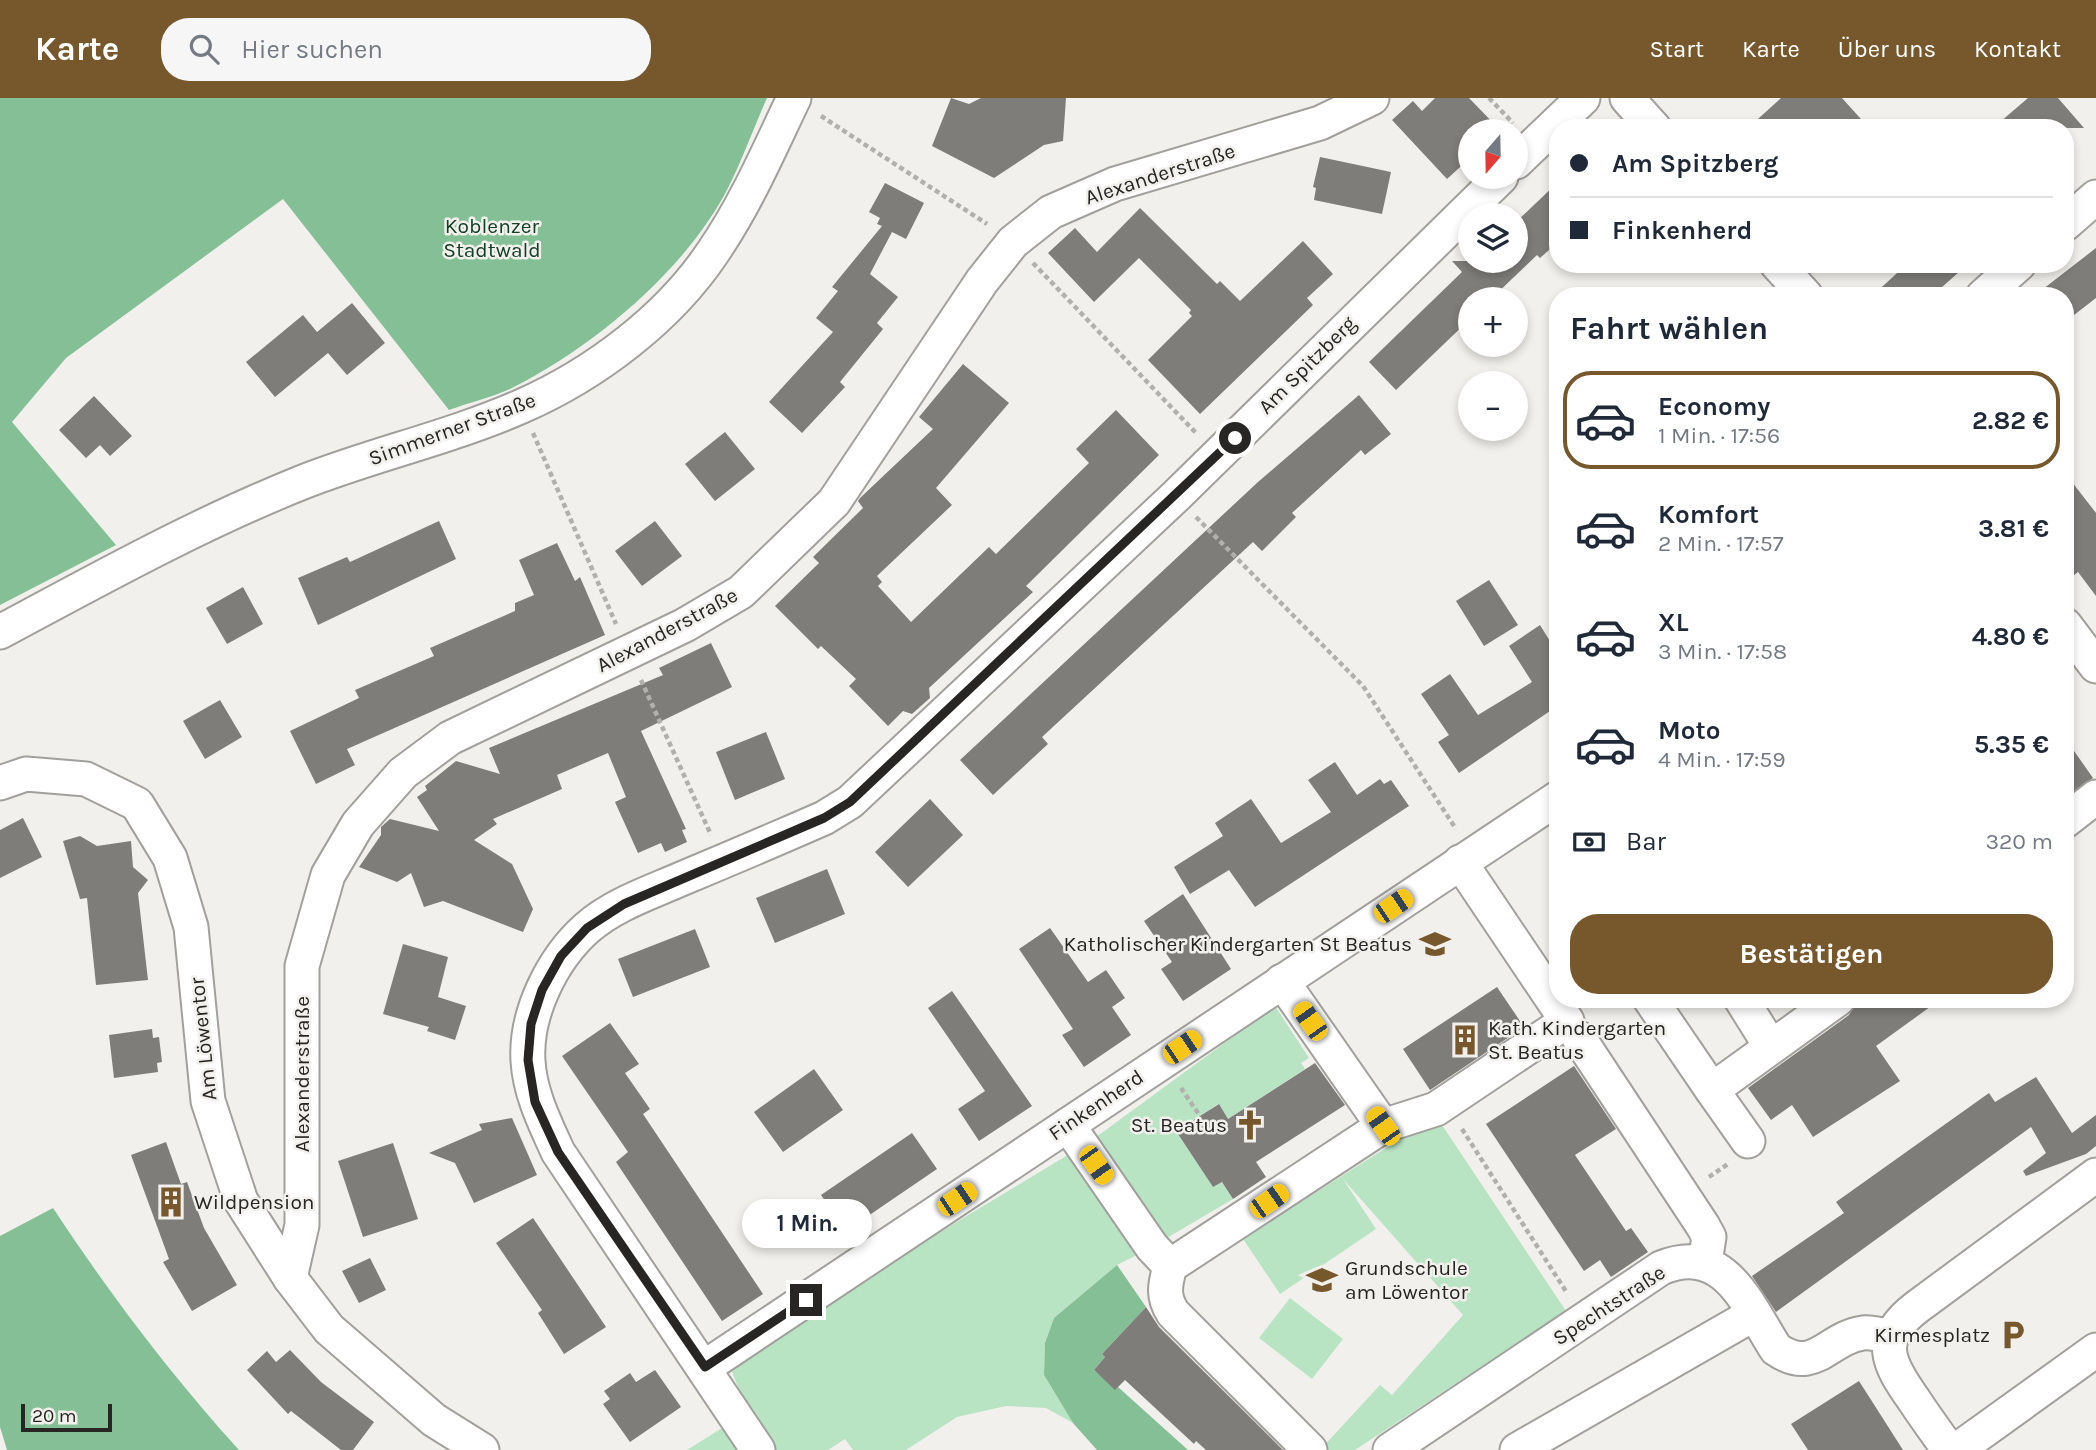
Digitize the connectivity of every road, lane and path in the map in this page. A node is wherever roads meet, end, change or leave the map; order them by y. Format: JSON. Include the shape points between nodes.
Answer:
{"nodes":[{"id":1,"x":794,"y":98,"type":"edge"},
{"id":2,"x":1373,"y":98,"type":"edge"},
{"id":3,"x":1583,"y":98,"type":"edge"},
{"id":4,"x":1627,"y":98,"type":"edge"},
{"id":5,"x":1561,"y":119,"type":"edge"},
{"id":6,"x":1646,"y":119,"type":"edge"},
{"id":7,"x":1549,"y":130,"type":"edge"},
{"id":8,"x":1528,"y":151,"type":"edge"},
{"id":9,"x":1489,"y":189,"type":"edge"},
{"id":10,"x":2096,"y":197,"type":"edge"},
{"id":11,"x":2074,"y":216,"type":"edge"},
{"id":12,"x":1785,"y":273,"type":"edge"},
{"id":13,"x":2009,"y":273,"type":"edge"},
{"id":14,"x":1798,"y":287,"type":"edge"},
{"id":15,"x":1993,"y":287,"type":"edge"},
{"id":16,"x":1138,"y":373,"type":"dead end"},
{"id":17,"x":541,"y":453,"type":"dead end"},
{"id":18,"x":1217,"y":456,"type":"junction"},
{"id":19,"x":1176,"y":496,"type":"junction"},
{"id":20,"x":0,"y":632,"type":"edge"},
{"id":21,"x":2074,"y":637,"type":"edge"},
{"id":22,"x":628,"y":652,"type":"junction"},
{"id":23,"x":2096,"y":666,"type":"edge"},
{"id":24,"x":0,"y":783,"type":"edge"},
{"id":25,"x":2096,"y":797,"type":"edge"},
{"id":26,"x":1549,"y":804,"type":"edge"},
{"id":27,"x":2074,"y":814,"type":"edge"},
{"id":28,"x":1466,"y":858,"type":"junction"},
{"id":29,"x":723,"y":861,"type":"junction"},
{"id":30,"x":1282,"y":981,"type":"junction"},
{"id":31,"x":1549,"y":991,"type":"edge"},
{"id":32,"x":1560,"y":1008,"type":"edge"},
{"id":33,"x":1656,"y":1008,"type":"edge"},
{"id":34,"x":1747,"y":1008,"type":"edge"},
{"id":35,"x":1824,"y":1008,"type":"edge"},
{"id":36,"x":1573,"y":1029,"type":"junction"},
{"id":37,"x":1771,"y":1047,"type":"junction"},
{"id":38,"x":1712,"y":1090,"type":"junction"},
{"id":39,"x":1445,"y":1103,"type":"junction"},
{"id":40,"x":1068,"y":1125,"type":"junction"},
{"id":41,"x":1383,"y":1126,"type":"junction"},
{"id":42,"x":1748,"y":1141,"type":"joint"},
{"id":43,"x":2096,"y":1175,"type":"edge"},
{"id":44,"x":1683,"y":1196,"type":"junction"},
{"id":45,"x":1705,"y":1262,"type":"junction"},
{"id":46,"x":1170,"y":1266,"type":"junction"},
{"id":47,"x":290,"y":1278,"type":"junction"},
{"id":48,"x":1754,"y":1314,"type":"junction"},
{"id":49,"x":1585,"y":1320,"type":"junction"},
{"id":50,"x":1891,"y":1337,"type":"junction"},
{"id":51,"x":2096,"y":1350,"type":"edge"},
{"id":52,"x":705,"y":1367,"type":"junction"},
{"id":53,"x":482,"y":1450,"type":"edge"},
{"id":54,"x":758,"y":1450,"type":"edge"},
{"id":55,"x":1310,"y":1450,"type":"edge"},
{"id":56,"x":1390,"y":1450,"type":"edge"},
{"id":57,"x":1517,"y":1450,"type":"edge"},
{"id":58,"x":1949,"y":1450,"type":"edge"},
{"id":59,"x":1957,"y":1450,"type":"edge"}],
"edges":[{"from":1,"to":20,"type":"street","name":"Simmerner Straße","via":[[750,191],[713,253],[682,292],[631,339],[574,379],[522,407],[303,482],[172,540]]},
{"from":2,"to":22,"type":"street","name":"Alexanderstraße","via":[[1320,123],[1115,184],[1051,212],[1013,242],[982,281],[834,502],[741,592]]},
{"from":3,"to":5,"type":"street"},
{"from":4,"to":6,"type":"street"},
{"from":7,"to":8,"type":"street"},
{"from":9,"to":18,"type":"street","name":"Am Spitzberg"},
{"from":10,"to":11,"type":"street"},
{"from":12,"to":14,"type":"street"},
{"from":13,"to":15,"type":"street"},
{"from":16,"to":18,"type":"path"},
{"from":17,"to":22,"type":"path"},
{"from":18,"to":19,"type":"street","name":"Am Spitzberg"},
{"from":19,"to":28,"type":"path","via":[[1363,686]]},
{"from":19,"to":29,"type":"street","name":"Am Spitzberg","via":[[850,802],[824,818]]},
{"from":21,"to":23,"type":"street"},
{"from":22,"to":29,"type":"path"},
{"from":22,"to":47,"type":"street","name":"Alexanderstraße","via":[[450,738],[431,752],[403,773],[358,824],[328,875],[302,966],[302,1225]]},
{"from":24,"to":47,"type":"street","name":"Am Löwentor","via":[[26,774],[86,779],[137,804],[170,858],[191,927],[208,1101],[241,1201]]},
{"from":25,"to":27,"type":"street"},
{"from":26,"to":28,"type":"street","name":"Finkenherd"},
{"from":28,"to":30,"type":"street","name":"Finkenherd"},
{"from":28,"to":31,"type":"street"},
{"from":29,"to":52,"type":"street","name":"Am Spitzberg","via":[[624,904],[587,928],[561,956],[542,990],[531,1024],[528,1060],[535,1102],[558,1152]]},
{"from":30,"to":40,"type":"street","name":"Finkenherd"},
{"from":30,"to":41,"type":"street"},
{"from":32,"to":36,"type":"street"},
{"from":33,"to":38,"type":"street"},
{"from":34,"to":37,"type":"street"},
{"from":35,"to":37,"type":"street"},
{"from":36,"to":39,"type":"street"},
{"from":36,"to":44,"type":"street"},
{"from":37,"to":38,"type":"street"},
{"from":38,"to":42,"type":"street"},
{"from":39,"to":41,"type":"street"},
{"from":39,"to":49,"type":"path"},
{"from":40,"to":46,"type":"street"},
{"from":40,"to":52,"type":"street","name":"Finkenherd"},
{"from":41,"to":46,"type":"street"},
{"from":42,"to":44,"type":"path","via":[[1746,1151]]},
{"from":43,"to":50,"type":"street","via":[[1905,1316]]},
{"from":44,"to":45,"type":"street","via":[[1709,1237]]},
{"from":45,"to":48,"type":"street","via":[[1724,1273]]},
{"from":45,"to":49,"type":"street","name":"Spechtstraße","via":[[1682,1261],[1661,1268]]},
{"from":46,"to":55,"type":"street","via":[[1164,1287],[1173,1313]]},
{"from":47,"to":53,"type":"street","name":"Am Löwentor","via":[[330,1329],[434,1420]]},
{"from":48,"to":50,"type":"street","via":[[1776,1349],[1800,1360],[1864,1333]]},
{"from":48,"to":57,"type":"street"},
{"from":49,"to":56,"type":"street","name":"Spechtstraße"},
{"from":50,"to":58,"type":"street","via":[[1888,1350],[1895,1373]]},
{"from":51,"to":59,"type":"street"},
{"from":52,"to":54,"type":"street","name":"Am Spitzberg"}]}
